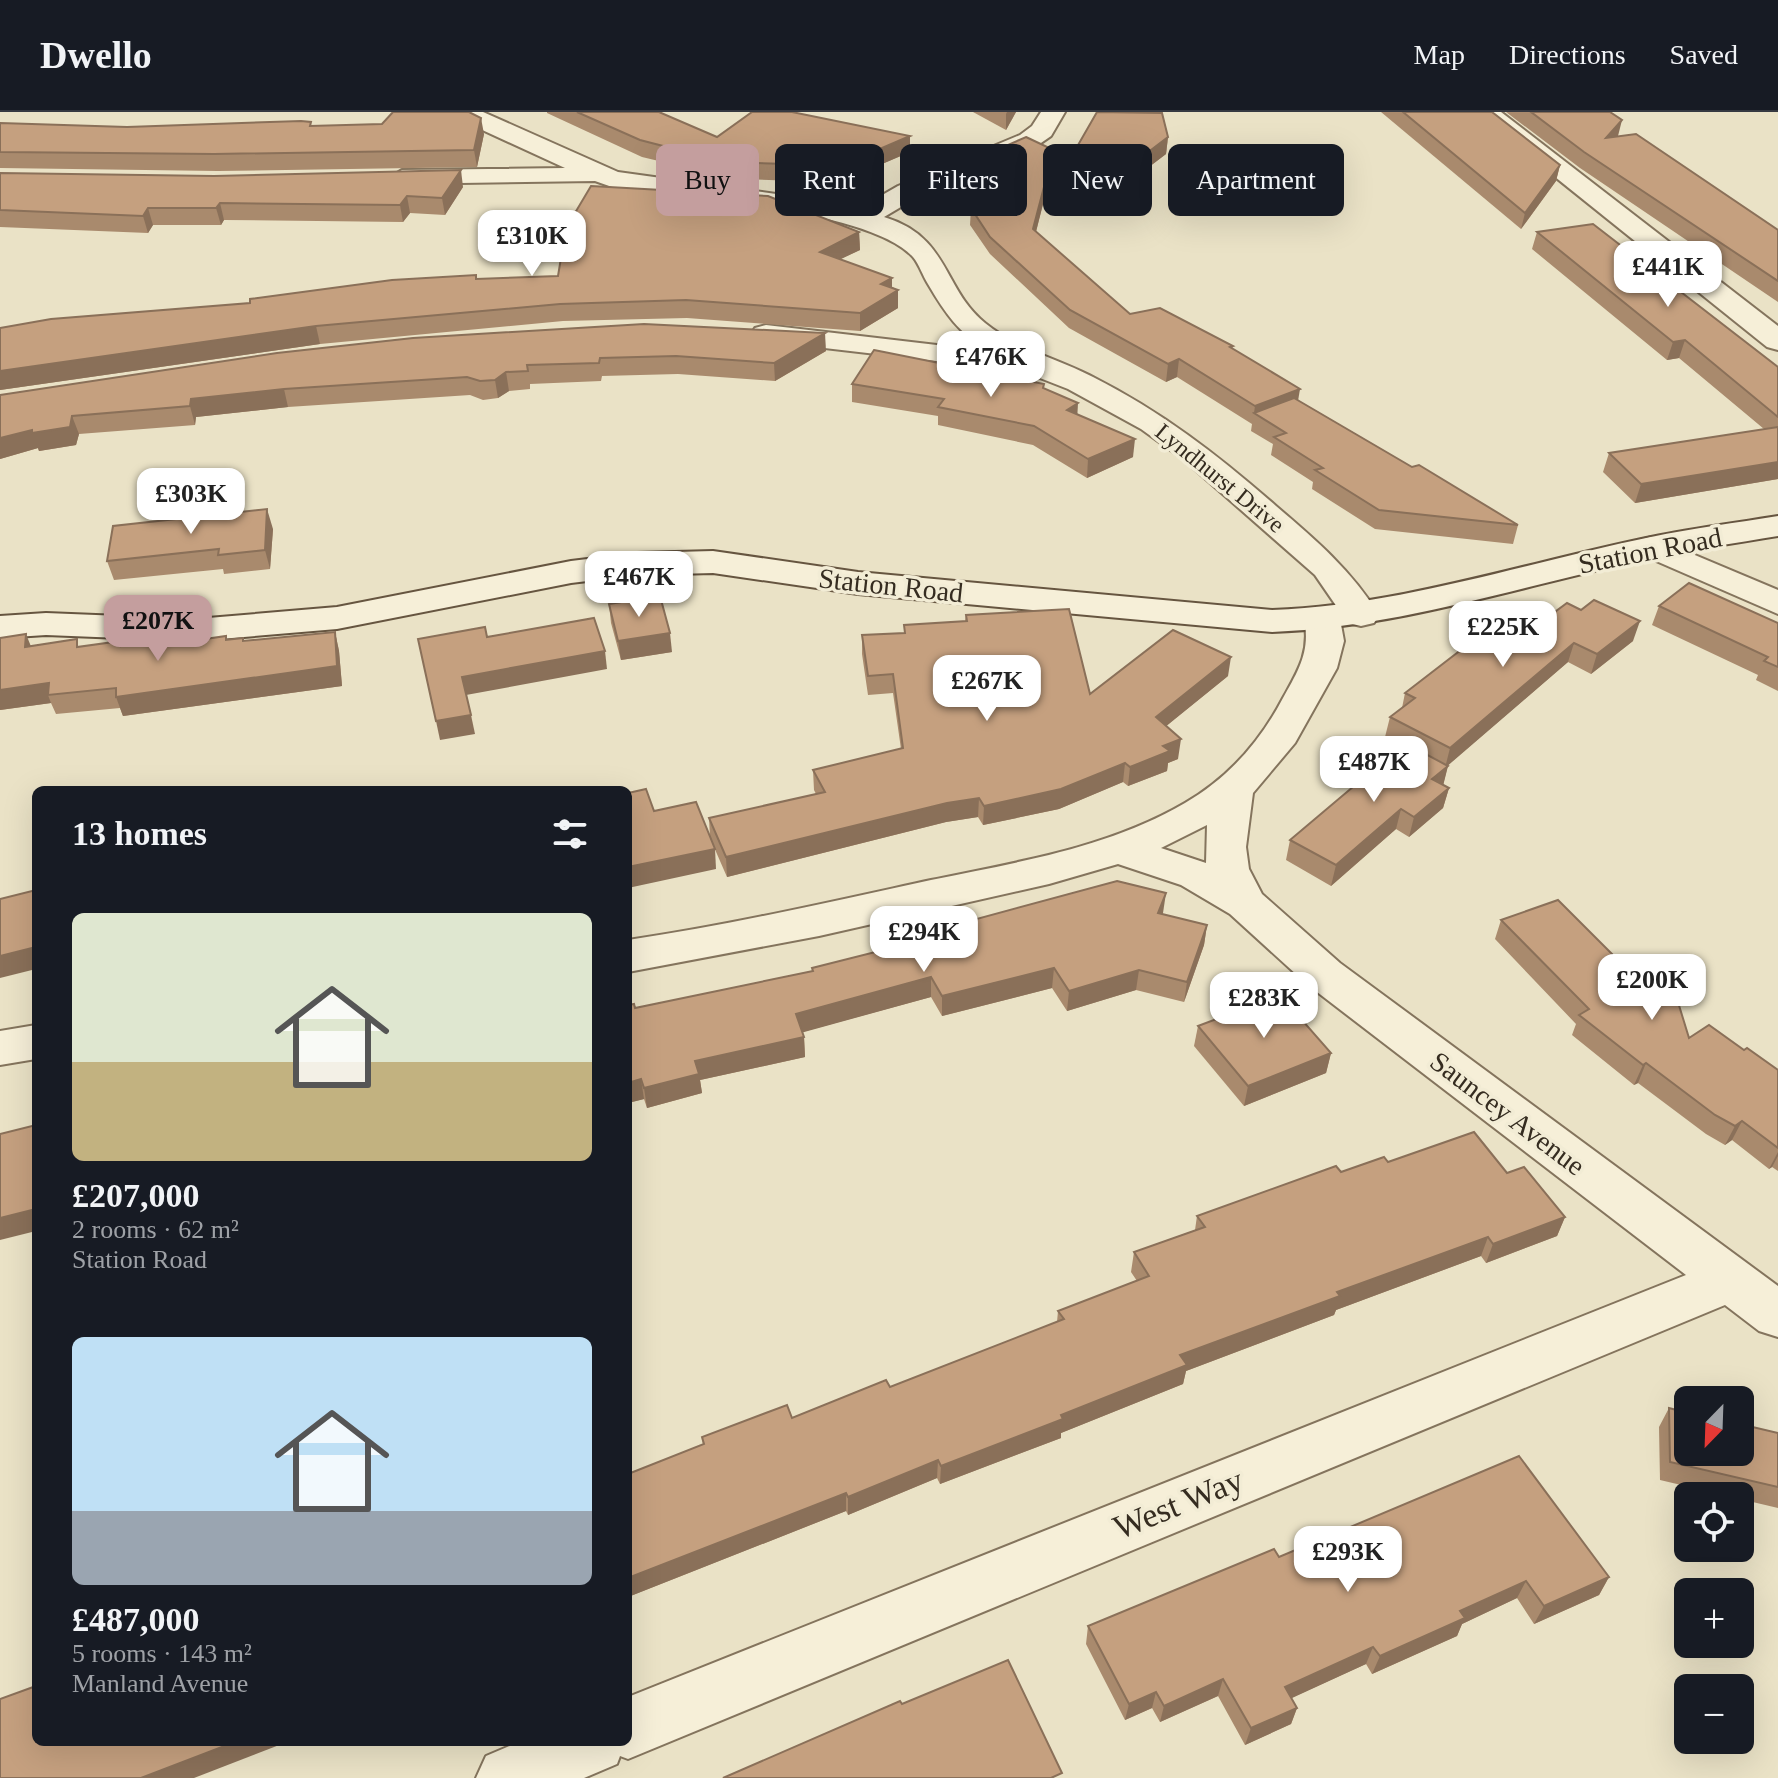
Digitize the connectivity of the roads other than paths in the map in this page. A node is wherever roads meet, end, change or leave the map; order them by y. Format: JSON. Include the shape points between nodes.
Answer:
{"nodes":[{"id":1,"x":463,"y":112,"type":"edge"},
{"id":2,"x":1053,"y":112,"type":"edge"},
{"id":3,"x":1486,"y":112,"type":"edge"},
{"id":4,"x":596,"y":174,"type":"junction"},
{"id":5,"x":372,"y":179,"type":"edge"},
{"id":6,"x":864,"y":217,"type":"junction"},
{"id":7,"x":735,"y":332,"type":"edge"},
{"id":8,"x":1778,"y":341,"type":"edge"},
{"id":9,"x":1034,"y":365,"type":"junction"},
{"id":10,"x":1778,"y":526,"type":"edge"},
{"id":11,"x":1652,"y":547,"type":"junction"},
{"id":12,"x":1778,"y":603,"type":"edge"},
{"id":13,"x":1342,"y":617,"type":"junction"},
{"id":14,"x":0,"y":627,"type":"edge"},
{"id":15,"x":1233,"y":789,"type":"junction"},
{"id":16,"x":1121,"y":850,"type":"junction"},
{"id":17,"x":1245,"y":903,"type":"junction"},
{"id":18,"x":632,"y":955,"type":"edge"},
{"id":19,"x":32,"y":1043,"type":"edge"},
{"id":20,"x":0,"y":1048,"type":"edge"},
{"id":21,"x":1730,"y":1280,"type":"junction"},
{"id":22,"x":1778,"y":1315,"type":"edge"},
{"id":23,"x":632,"y":1726,"type":"edge"},
{"id":24,"x":585,"y":1746,"type":"edge"},
{"id":25,"x":508,"y":1778,"type":"edge"}],
"edges":[{"from":1,"to":4,"type":"street","name":"Lyndhurst Drive"},
{"from":2,"to":6,"type":"street","via":[[1042,131],[1029,140],[907,192]]},
{"from":3,"to":8,"type":"street"},
{"from":4,"to":5,"type":"street"},
{"from":4,"to":6,"type":"street","name":"Lyndhurst Drive"},
{"from":6,"to":9,"type":"street","name":"Lyndhurst Drive","via":[[924,252],[975,330]]},
{"from":7,"to":9,"type":"street"},
{"from":9,"to":13,"type":"street","name":"Lyndhurst Drive","via":[[1115,399],[1196,453],[1344,587]]},
{"from":10,"to":11,"type":"street","name":"Station Road"},
{"from":11,"to":12,"type":"street"},
{"from":11,"to":13,"type":"street","name":"Station Road"},
{"from":13,"to":14,"type":"street","name":"Station Road","via":[[1272,621],[1108,607],[858,583],[713,562],[571,572],[337,618],[196,630]]},
{"from":13,"to":15,"type":"street","via":[[1293,717]]},
{"from":15,"to":16,"type":"street"},
{"from":15,"to":17,"type":"street","name":"Sauncey Avenue","via":[[1225,847],[1228,869]]},
{"from":16,"to":17,"type":"street","name":"Sauncey Avenue","via":[[1196,875]]},
{"from":16,"to":18,"type":"street","via":[[734,940]]},
{"from":17,"to":21,"type":"street","name":"Sauncey Avenue","via":[[1324,974]]},
{"from":19,"to":20,"type":"street"},
{"from":21,"to":22,"type":"street","name":"Sauncey Avenue"},
{"from":21,"to":23,"type":"street","name":"West Way"},
{"from":24,"to":25,"type":"street"}]}
